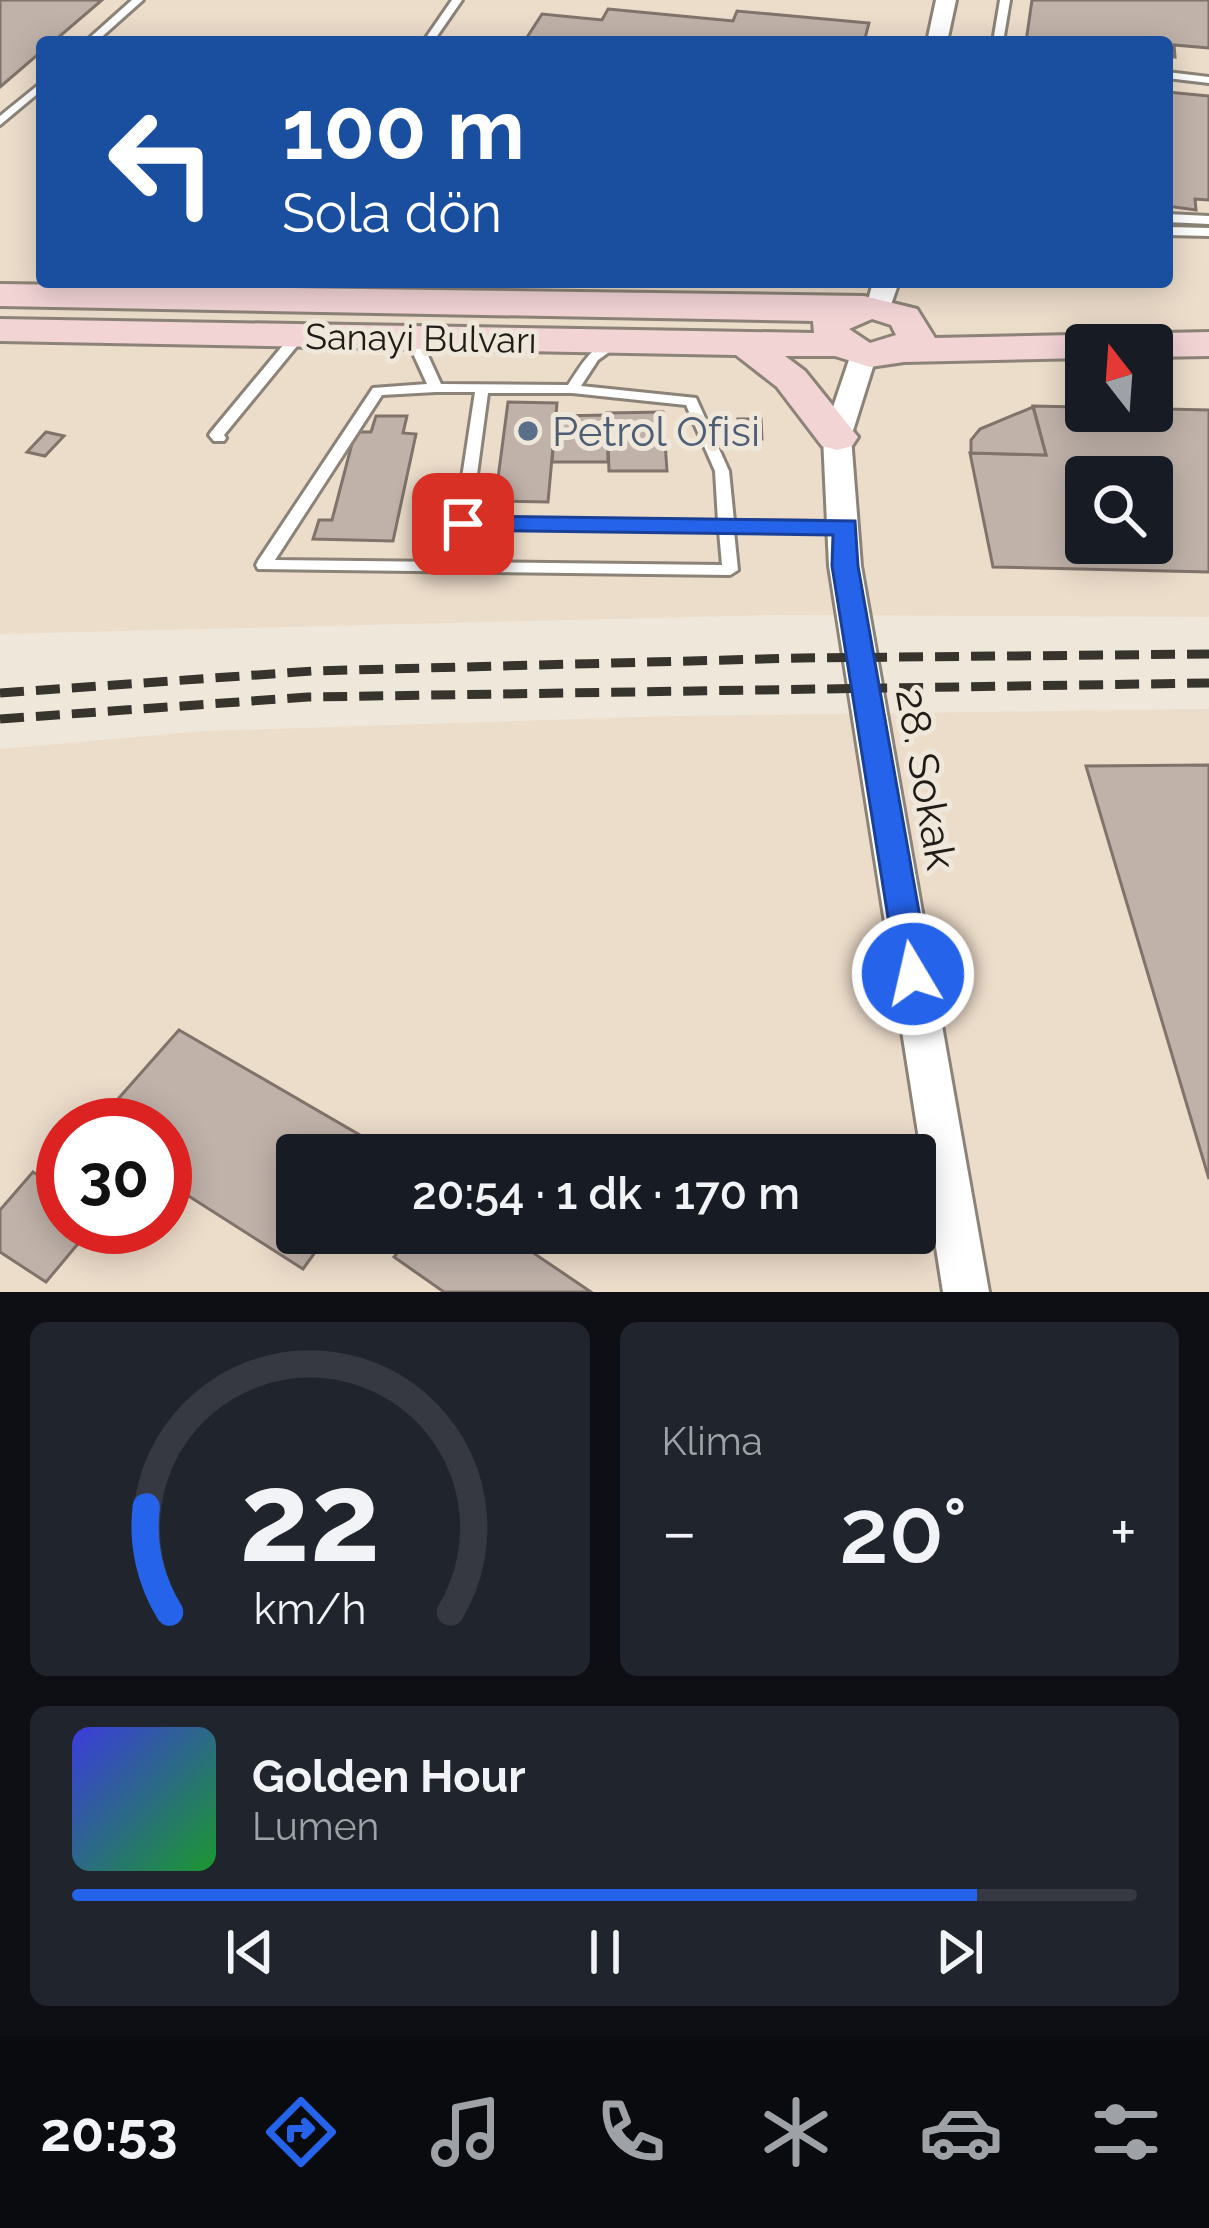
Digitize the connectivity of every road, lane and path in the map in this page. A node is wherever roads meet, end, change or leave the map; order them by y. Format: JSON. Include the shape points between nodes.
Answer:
{"nodes":[{"id":1,"x":138,"y":0,"type":"edge"},
{"id":2,"x":457,"y":0,"type":"edge"},
{"id":3,"x":946,"y":0,"type":"edge"},
{"id":4,"x":1005,"y":0,"type":"edge"},
{"id":5,"x":97,"y":36,"type":"edge"},
{"id":6,"x":432,"y":36,"type":"edge"},
{"id":7,"x":938,"y":36,"type":"edge"},
{"id":8,"x":999,"y":36,"type":"edge"},
{"id":9,"x":1173,"y":76,"type":"edge"},
{"id":10,"x":1209,"y":80,"type":"edge"},
{"id":11,"x":36,"y":90,"type":"edge"},
{"id":12,"x":0,"y":122,"type":"edge"},
{"id":13,"x":1173,"y":218,"type":"edge"},
{"id":14,"x":1209,"y":220,"type":"edge"},
{"id":15,"x":1173,"y":231,"type":"edge"},
{"id":16,"x":1209,"y":232,"type":"edge"},
{"id":17,"x":225,"y":291,"type":"edge"},
{"id":18,"x":0,"y":295,"type":"edge"},
{"id":19,"x":1209,"y":312,"type":"edge"},
{"id":20,"x":875,"y":324,"type":"edge"},
{"id":21,"x":0,"y":329,"type":"edge"},
{"id":22,"x":299,"y":335,"type":"junction"},
{"id":23,"x":413,"y":338,"type":"junction"},
{"id":24,"x":614,"y":342,"type":"junction"},
{"id":25,"x":746,"y":344,"type":"junction"},
{"id":26,"x":1209,"y":344,"type":"edge"},
{"id":27,"x":436,"y":388,"type":"junction"},
{"id":28,"x":482,"y":388,"type":"junction"},
{"id":29,"x":572,"y":389,"type":"junction"},
{"id":30,"x":837,"y":436,"type":"junction"},
{"id":31,"x":219,"y":438,"type":"dead end"},
{"id":32,"x":728,"y":526,"type":"junction"},
{"id":33,"x":846,"y":527,"type":"junction"},
{"id":34,"x":966,"y":1292,"type":"edge"}],
"edges":[{"from":1,"to":5,"type":"lane"},
{"from":2,"to":6,"type":"lane"},
{"from":3,"to":7,"type":"street"},
{"from":4,"to":8,"type":"lane"},
{"from":9,"to":10,"type":"lane"},
{"from":11,"to":12,"type":"lane"},
{"from":13,"to":14,"type":"lane"},
{"from":15,"to":16,"type":"lane"},
{"from":17,"to":18,"type":"main road","name":"Sanayi Bulvarı"},
{"from":17,"to":20,"type":"main road","name":"Sanayi Bulvarı"},
{"from":19,"to":20,"type":"main road","name":"Sanayi Bulvarı"},
{"from":20,"to":25,"type":"main road","name":"Sanayi Bulvarı"},
{"from":20,"to":26,"type":"main road","name":"Sanayi Bulvarı"},
{"from":20,"to":30,"type":"street","name":"28. Sokak"},
{"from":21,"to":22,"type":"main road","name":"Sanayi Bulvarı"},
{"from":22,"to":23,"type":"main road","name":"Sanayi Bulvarı"},
{"from":22,"to":31,"type":"lane"},
{"from":23,"to":24,"type":"main road","name":"Sanayi Bulvarı"},
{"from":23,"to":27,"type":"lane"},
{"from":24,"to":25,"type":"main road","name":"Sanayi Bulvarı"},
{"from":24,"to":29,"type":"lane"},
{"from":25,"to":30,"type":"main road","via":[[791,379]]},
{"from":27,"to":28,"type":"lane"},
{"from":27,"to":32,"type":"lane","via":[[378,391],[264,565],[730,570]]},
{"from":28,"to":29,"type":"lane"},
{"from":28,"to":32,"type":"lane","via":[[463,524]]},
{"from":29,"to":32,"type":"lane","via":[[691,401],[722,471]]},
{"from":30,"to":33,"type":"street","name":"28. Sokak"},
{"from":32,"to":33,"type":"lane"},
{"from":33,"to":34,"type":"street","name":"28. Sokak","via":[[845,566]]}]}
